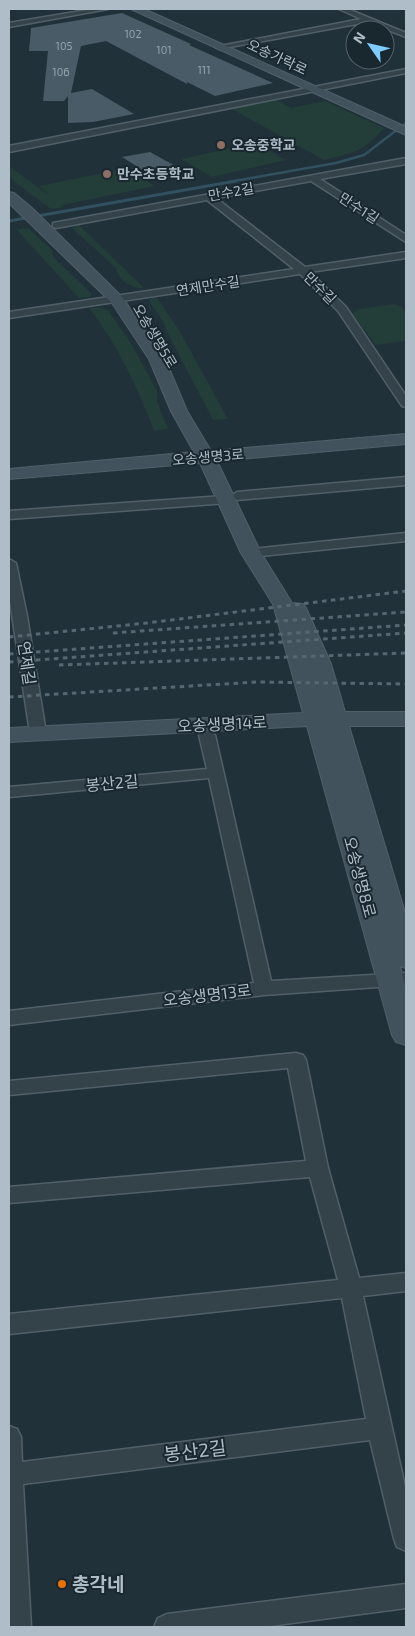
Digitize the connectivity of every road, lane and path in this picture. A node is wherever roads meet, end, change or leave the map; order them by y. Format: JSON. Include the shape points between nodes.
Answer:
{"nodes":[{"id":1,"x":104,"y":9,"type":"edge"},
{"id":2,"x":136,"y":9,"type":"edge"},
{"id":3,"x":342,"y":9,"type":"edge"},
{"id":4,"x":87,"y":10,"type":"edge"},
{"id":5,"x":369,"y":20,"type":"edge"},
{"id":6,"x":345,"y":24,"type":"edge"},
{"id":7,"x":9,"y":25,"type":"edge"},
{"id":8,"x":219,"y":47,"type":"junction"},
{"id":9,"x":406,"y":71,"type":"edge"},
{"id":10,"x":312,"y":90,"type":"junction"},
{"id":11,"x":401,"y":128,"type":"edge"},
{"id":12,"x":9,"y":149,"type":"edge"},
{"id":13,"x":406,"y":161,"type":"edge"},
{"id":14,"x":312,"y":178,"type":"junction"},
{"id":15,"x":9,"y":186,"type":"edge"},
{"id":16,"x":9,"y":196,"type":"edge"},
{"id":17,"x":207,"y":196,"type":"junction"},
{"id":18,"x":42,"y":218,"type":"junction"},
{"id":19,"x":406,"y":239,"type":"edge"},
{"id":20,"x":406,"y":255,"type":"edge"},
{"id":21,"x":303,"y":271,"type":"junction"},
{"id":22,"x":124,"y":299,"type":"junction"},
{"id":23,"x":9,"y":315,"type":"edge"},
{"id":24,"x":406,"y":404,"type":"edge"},
{"id":25,"x":406,"y":439,"type":"edge"},
{"id":26,"x":213,"y":457,"type":"junction"},
{"id":27,"x":9,"y":474,"type":"edge"},
{"id":28,"x":406,"y":481,"type":"edge"},
{"id":29,"x":231,"y":498,"type":"junction"},
{"id":30,"x":9,"y":515,"type":"edge"},
{"id":31,"x":406,"y":537,"type":"edge"},
{"id":32,"x":257,"y":552,"type":"junction"},
{"id":33,"x":9,"y":563,"type":"edge"},
{"id":34,"x":406,"y":718,"type":"edge"},
{"id":35,"x":326,"y":719,"type":"junction"},
{"id":36,"x":38,"y":733,"type":"junction"},
{"id":37,"x":9,"y":735,"type":"edge"},
{"id":38,"x":207,"y":735,"type":"dead end"},
{"id":39,"x":214,"y":773,"type":"junction"},
{"id":40,"x":9,"y":792,"type":"edge"},
{"id":41,"x":406,"y":959,"type":"edge"},
{"id":42,"x":398,"y":979,"type":"edge"},
{"id":43,"x":264,"y":988,"type":"junction"},
{"id":44,"x":9,"y":1018,"type":"edge"},
{"id":45,"x":406,"y":1035,"type":"edge"},
{"id":46,"x":9,"y":1088,"type":"edge"},
{"id":47,"x":318,"y":1168,"type":"junction"},
{"id":48,"x":9,"y":1195,"type":"edge"},
{"id":49,"x":406,"y":1282,"type":"edge"},
{"id":50,"x":352,"y":1289,"type":"junction"},
{"id":51,"x":9,"y":1324,"type":"edge"},
{"id":52,"x":379,"y":1428,"type":"junction"},
{"id":53,"x":9,"y":1437,"type":"edge"},
{"id":54,"x":10,"y":1475,"type":"edge"},
{"id":55,"x":406,"y":1539,"type":"edge"},
{"id":56,"x":406,"y":1596,"type":"edge"},
{"id":57,"x":18,"y":1627,"type":"edge"},
{"id":58,"x":167,"y":1627,"type":"edge"}],
"edges":[{"from":1,"to":4,"type":"street"},
{"from":2,"to":8,"type":"street","name":"오송가락로"},
{"from":3,"to":5,"type":"street"},
{"from":4,"to":7,"type":"street"},
{"from":6,"to":8,"type":"street"},
{"from":8,"to":10,"type":"street","name":"오송가락로"},
{"from":9,"to":10,"type":"street"},
{"from":10,"to":11,"type":"street","name":"오송가락로"},
{"from":10,"to":12,"type":"street"},
{"from":13,"to":14,"type":"street","name":"만수2길"},
{"from":14,"to":17,"type":"street","name":"만수2길"},
{"from":14,"to":19,"type":"street","name":"만수1길"},
{"from":15,"to":18,"type":"street","name":"오송생명5로"},
{"from":16,"to":18,"type":"street","name":"오송생명5로"},
{"from":17,"to":18,"type":"street","name":"만수2길"},
{"from":17,"to":21,"type":"street","name":"만수길"},
{"from":18,"to":22,"type":"street","name":"오송생명5로"},
{"from":20,"to":21,"type":"street","name":"연제만수길"},
{"from":21,"to":22,"type":"street","name":"연제만수길"},
{"from":21,"to":24,"type":"street","name":"만수길","via":[[342,309]]},
{"from":22,"to":23,"type":"street","name":"연제만수길"},
{"from":22,"to":26,"type":"street","name":"오송생명5로","via":[[157,359],[179,411]]},
{"from":25,"to":26,"type":"street","name":"오송생명3로"},
{"from":26,"to":27,"type":"street","name":"오송생명3로"},
{"from":26,"to":29,"type":"street","name":"오송생명5로"},
{"from":28,"to":29,"type":"street"},
{"from":29,"to":30,"type":"street"},
{"from":29,"to":32,"type":"street","name":"오송생명5로"},
{"from":31,"to":32,"type":"street"},
{"from":32,"to":35,"type":"street","name":"오송생명5로","via":[[283,604],[299,667]]},
{"from":33,"to":36,"type":"street","name":"연제길"},
{"from":34,"to":35,"type":"street","name":"오송생명14로"},
{"from":35,"to":36,"type":"street","name":"오송생명14로"},
{"from":35,"to":41,"type":"street","name":"오송생명8로"},
{"from":35,"to":42,"type":"street","name":"오송생명8로"},
{"from":36,"to":37,"type":"street","name":"오송생명14로"},
{"from":38,"to":39,"type":"street"},
{"from":39,"to":40,"type":"street","name":"봉산2길"},
{"from":39,"to":43,"type":"street"},
{"from":42,"to":43,"type":"street","name":"오송생명13로"},
{"from":42,"to":45,"type":"street","name":"오송생명8로"},
{"from":43,"to":44,"type":"street","name":"오송생명13로"},
{"from":46,"to":47,"type":"street","via":[[296,1060]]},
{"from":47,"to":48,"type":"street"},
{"from":47,"to":50,"type":"street"},
{"from":49,"to":50,"type":"street"},
{"from":50,"to":51,"type":"street"},
{"from":50,"to":52,"type":"street"},
{"from":52,"to":54,"type":"street","name":"봉산2길"},
{"from":52,"to":55,"type":"street"},
{"from":53,"to":54,"type":"street"},
{"from":54,"to":57,"type":"street"},
{"from":56,"to":58,"type":"street"}]}
